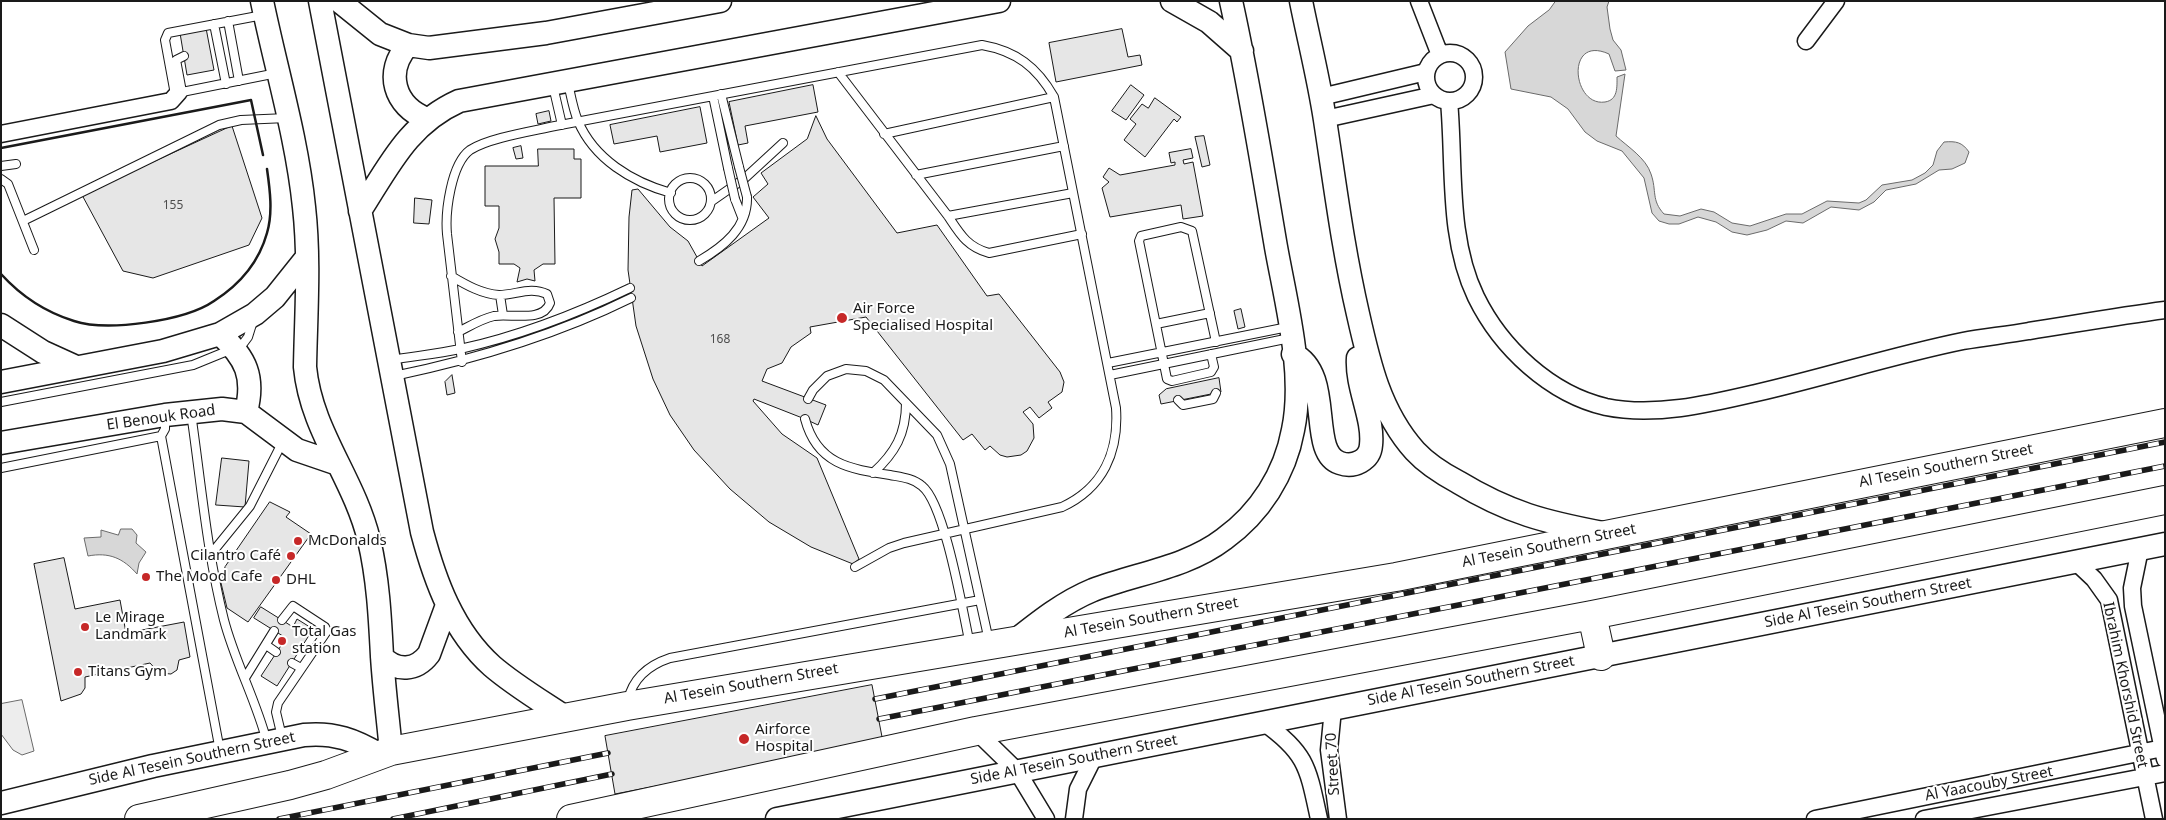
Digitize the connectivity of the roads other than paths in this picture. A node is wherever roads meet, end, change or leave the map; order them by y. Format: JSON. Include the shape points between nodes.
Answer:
{"nodes":[{"id":1,"x":320,"y":1,"type":"edge"},
{"id":2,"x":339,"y":1,"type":"edge"},
{"id":3,"x":720,"y":1,"type":"edge"},
{"id":4,"x":999,"y":1,"type":"edge"},
{"id":5,"x":1172,"y":1,"type":"edge"},
{"id":6,"x":1231,"y":1,"type":"edge"},
{"id":7,"x":1301,"y":1,"type":"edge"},
{"id":8,"x":1419,"y":1,"type":"edge"},
{"id":9,"x":1836,"y":1,"type":"edge"},
{"id":10,"x":264,"y":8,"type":"edge"},
{"id":11,"x":228,"y":21,"type":"junction"},
{"id":12,"x":214,"y":24,"type":"junction"},
{"id":13,"x":1806,"y":41,"type":"dead end"},
{"id":14,"x":408,"y":45,"type":"junction"},
{"id":15,"x":219,"y":49,"type":"junction"},
{"id":16,"x":210,"y":51,"type":"dead end"},
{"id":17,"x":1242,"y":51,"type":"junction"},
{"id":18,"x":1440,"y":55,"type":"junction"},
{"id":19,"x":184,"y":56,"type":"dead end"},
{"id":20,"x":838,"y":72,"type":"junction"},
{"id":21,"x":1426,"y":72,"type":"junction"},
{"id":22,"x":277,"y":73,"type":"junction"},
{"id":23,"x":239,"y":81,"type":"junction"},
{"id":24,"x":560,"y":81,"type":"junction"},
{"id":25,"x":226,"y":84,"type":"junction"},
{"id":26,"x":180,"y":92,"type":"junction"},
{"id":27,"x":721,"y":94,"type":"junction"},
{"id":28,"x":712,"y":96,"type":"junction"},
{"id":29,"x":1054,"y":97,"type":"junction"},
{"id":30,"x":1321,"y":97,"type":"junction"},
{"id":31,"x":1442,"y":98,"type":"junction"},
{"id":32,"x":287,"y":118,"type":"junction"},
{"id":33,"x":427,"y":119,"type":"junction"},
{"id":34,"x":1325,"y":119,"type":"junction"},
{"id":35,"x":578,"y":122,"type":"junction"},
{"id":36,"x":562,"y":125,"type":"junction"},
{"id":37,"x":1,"y":134,"type":"edge"},
{"id":38,"x":884,"y":134,"type":"junction"},
{"id":39,"x":783,"y":144,"type":"dead end"},
{"id":40,"x":1064,"y":146,"type":"junction"},
{"id":41,"x":16,"y":164,"type":"dead end"},
{"id":42,"x":1,"y":166,"type":"edge"},
{"id":43,"x":916,"y":175,"type":"junction"},
{"id":44,"x":1,"y":179,"type":"edge"},
{"id":45,"x":671,"y":193,"type":"junction"},
{"id":46,"x":1073,"y":193,"type":"junction"},
{"id":47,"x":712,"y":201,"type":"junction"},
{"id":48,"x":360,"y":211,"type":"junction"},
{"id":49,"x":948,"y":216,"type":"junction"},
{"id":50,"x":742,"y":217,"type":"junction"},
{"id":51,"x":22,"y":220,"type":"junction"},
{"id":52,"x":1082,"y":234,"type":"junction"},
{"id":53,"x":34,"y":250,"type":"dead end"},
{"id":54,"x":308,"y":257,"type":"junction"},
{"id":55,"x":699,"y":261,"type":"dead end"},
{"id":56,"x":451,"y":276,"type":"junction"},
{"id":57,"x":630,"y":288,"type":"dead end"},
{"id":58,"x":500,"y":295,"type":"junction"},
{"id":59,"x":631,"y":298,"type":"dead end"},
{"id":60,"x":2165,"y":310,"type":"edge"},
{"id":61,"x":1210,"y":313,"type":"junction"},
{"id":62,"x":503,"y":315,"type":"junction"},
{"id":63,"x":1156,"y":324,"type":"junction"},
{"id":64,"x":1,"y":325,"type":"edge"},
{"id":65,"x":458,"y":332,"type":"junction"},
{"id":66,"x":1363,"y":337,"type":"junction"},
{"id":67,"x":1291,"y":339,"type":"junction"},
{"id":68,"x":228,"y":342,"type":"junction"},
{"id":69,"x":1216,"y":342,"type":"junction"},
{"id":70,"x":460,"y":349,"type":"junction"},
{"id":71,"x":1162,"y":352,"type":"junction"},
{"id":72,"x":1211,"y":354,"type":"junction"},
{"id":73,"x":462,"y":362,"type":"junction"},
{"id":74,"x":1108,"y":363,"type":"junction"},
{"id":75,"x":1164,"y":364,"type":"junction"},
{"id":76,"x":76,"y":367,"type":"junction"},
{"id":77,"x":391,"y":368,"type":"junction"},
{"id":78,"x":1110,"y":375,"type":"junction"},
{"id":79,"x":1,"y":382,"type":"edge"},
{"id":80,"x":1216,"y":393,"type":"dead end"},
{"id":81,"x":808,"y":399,"type":"dead end"},
{"id":82,"x":1178,"y":400,"type":"dead end"},
{"id":83,"x":1,"y":402,"type":"edge"},
{"id":84,"x":906,"y":403,"type":"junction"},
{"id":85,"x":191,"y":411,"type":"junction"},
{"id":86,"x":246,"y":412,"type":"junction"},
{"id":87,"x":805,"y":418,"type":"dead end"},
{"id":88,"x":2165,"y":423,"type":"edge"},
{"id":89,"x":163,"y":426,"type":"junction"},
{"id":90,"x":283,"y":441,"type":"junction"},
{"id":91,"x":1,"y":443,"type":"edge"},
{"id":92,"x":338,"y":464,"type":"junction"},
{"id":93,"x":1,"y":468,"type":"edge"},
{"id":94,"x":873,"y":473,"type":"junction"},
{"id":95,"x":2165,"y":500,"type":"edge"},
{"id":96,"x":965,"y":528,"type":"junction"},
{"id":97,"x":945,"y":533,"type":"junction"},
{"id":98,"x":1606,"y":534,"type":"junction"},
{"id":99,"x":2165,"y":544,"type":"edge"},
{"id":100,"x":2140,"y":549,"type":"junction"},
{"id":101,"x":211,"y":554,"type":"junction"},
{"id":102,"x":2076,"y":562,"type":"junction"},
{"id":103,"x":855,"y":567,"type":"dead end"},
{"id":104,"x":980,"y":600,"type":"junction"},
{"id":105,"x":961,"y":604,"type":"junction"},
{"id":106,"x":447,"y":605,"type":"junction"},
{"id":107,"x":1592,"y":615,"type":"junction"},
{"id":108,"x":282,"y":620,"type":"dead end"},
{"id":109,"x":274,"y":631,"type":"dead end"},
{"id":110,"x":1016,"y":640,"type":"junction"},
{"id":111,"x":266,"y":645,"type":"junction"},
{"id":112,"x":980,"y":646,"type":"junction"},
{"id":113,"x":276,"y":652,"type":"dead end"},
{"id":114,"x":1601,"y":656,"type":"junction"},
{"id":115,"x":382,"y":657,"type":"junction"},
{"id":116,"x":292,"y":663,"type":"dead end"},
{"id":117,"x":301,"y":668,"type":"junction"},
{"id":118,"x":246,"y":678,"type":"junction"},
{"id":119,"x":626,"y":706,"type":"junction"},
{"id":120,"x":1333,"y":708,"type":"junction"},
{"id":121,"x":564,"y":718,"type":"junction"},
{"id":122,"x":1263,"y":722,"type":"junction"},
{"id":123,"x":976,"y":731,"type":"junction"},
{"id":124,"x":275,"y":740,"type":"junction"},
{"id":125,"x":220,"y":751,"type":"junction"},
{"id":126,"x":386,"y":753,"type":"junction"},
{"id":127,"x":2140,"y":753,"type":"junction"},
{"id":128,"x":2164,"y":753,"type":"edge"},
{"id":129,"x":1094,"y":757,"type":"junction"},
{"id":130,"x":1017,"y":772,"type":"junction"},
{"id":131,"x":2165,"y":773,"type":"edge"},
{"id":132,"x":2145,"y":776,"type":"junction"},
{"id":133,"x":3,"y":798,"type":"edge"},
{"id":134,"x":138,"y":819,"type":"edge"},
{"id":135,"x":571,"y":819,"type":"edge"},
{"id":136,"x":777,"y":819,"type":"edge"},
{"id":137,"x":1046,"y":819,"type":"edge"},
{"id":138,"x":1074,"y":819,"type":"edge"},
{"id":139,"x":1319,"y":819,"type":"edge"},
{"id":140,"x":1338,"y":819,"type":"edge"},
{"id":141,"x":1815,"y":819,"type":"edge"},
{"id":142,"x":1924,"y":819,"type":"edge"},
{"id":143,"x":2154,"y":819,"type":"edge"}],
"edges":[{"from":1,"to":48,"type":"street"},
{"from":2,"to":14,"type":"street","via":[[380,34]]},
{"from":3,"to":14,"type":"street","via":[[450,47]]},
{"from":4,"to":24,"type":"street"},
{"from":5,"to":17,"type":"street","via":[[1209,22]]},
{"from":6,"to":17,"type":"street"},
{"from":7,"to":30,"type":"street"},
{"from":8,"to":18,"type":"street"},
{"from":9,"to":13,"type":"street"},
{"from":10,"to":11,"type":"lane"},
{"from":10,"to":22,"type":"street"},
{"from":11,"to":12,"type":"lane"},
{"from":11,"to":23,"type":"lane"},
{"from":12,"to":15,"type":"lane"},
{"from":12,"to":26,"type":"lane","via":[[165,35],[174,89]]},
{"from":14,"to":33,"type":"street","via":[[397,60],[395,88],[410,111]]},
{"from":15,"to":16,"type":"lane"},
{"from":15,"to":25,"type":"lane"},
{"from":17,"to":67,"type":"street"},
{"from":18,"to":21,"type":"street"},
{"from":18,"to":31,"type":"street","via":[[1451,53],[1461,56],[1470,63],[1474,73],[1474,83],[1468,93],[1459,99]]},
{"from":19,"to":26,"type":"lane","via":[[176,60]]},
{"from":20,"to":27,"type":"lane"},
{"from":20,"to":29,"type":"lane","via":[[982,45],[1006,51],[1027,62]]},
{"from":20,"to":38,"type":"lane"},
{"from":21,"to":30,"type":"street"},
{"from":21,"to":31,"type":"street","via":[[1429,89]]},
{"from":22,"to":23,"type":"lane"},
{"from":22,"to":32,"type":"street"},
{"from":23,"to":25,"type":"lane"},
{"from":24,"to":33,"type":"street","via":[[459,101]]},
{"from":24,"to":35,"type":"lane"},
{"from":24,"to":36,"type":"lane"},
{"from":25,"to":26,"type":"lane"},
{"from":26,"to":37,"type":"street","via":[[171,101]]},
{"from":27,"to":28,"type":"lane"},
{"from":27,"to":50,"type":"lane","bridge":true,"via":[[747,197]]},
{"from":28,"to":35,"type":"lane"},
{"from":28,"to":50,"type":"lane","bridge":true},
{"from":29,"to":38,"type":"lane"},
{"from":29,"to":40,"type":"lane"},
{"from":30,"to":34,"type":"street"},
{"from":31,"to":34,"type":"street"},
{"from":31,"to":60,"type":"street","via":[[1454,210],[1462,257],[1475,296],[1493,327],[1525,363],[1564,391],[1606,406],[1632,410],[1669,409],[1727,400],[1964,341]]},
{"from":32,"to":51,"type":"lane","via":[[241,120],[219,125]]},
{"from":32,"to":54,"type":"street","via":[[299,170]]},
{"from":33,"to":48,"type":"street","via":[[404,142]]},
{"from":34,"to":66,"type":"street","via":[[1344,254]]},
{"from":35,"to":36,"type":"lane"},
{"from":35,"to":45,"type":"lane","via":[[591,143],[618,169],[639,182]]},
{"from":36,"to":56,"type":"lane","via":[[486,144],[465,155],[446,213]]},
{"from":38,"to":43,"type":"lane"},
{"from":39,"to":47,"type":"lane","via":[[745,178]]},
{"from":40,"to":43,"type":"lane"},
{"from":40,"to":46,"type":"lane"},
{"from":41,"to":42,"type":"lane"},
{"from":43,"to":49,"type":"lane"},
{"from":44,"to":51,"type":"lane","via":[[8,184]]},
{"from":45,"to":47,"type":"lane","via":[[681,180],[696,179],[707,187]]},
{"from":45,"to":47,"type":"lane","via":[[670,205],[685,220],[706,214]]},
{"from":46,"to":49,"type":"lane"},
{"from":46,"to":52,"type":"lane"},
{"from":48,"to":77,"type":"street"},
{"from":49,"to":52,"type":"lane","via":[[964,240],[989,253]]},
{"from":50,"to":55,"type":"lane","via":[[730,240]]},
{"from":51,"to":53,"type":"lane"},
{"from":52,"to":74,"type":"lane"},
{"from":54,"to":68,"type":"street","via":[[275,297]]},
{"from":54,"to":92,"type":"street","via":[[306,384],[321,431]]},
{"from":56,"to":58,"type":"lane","via":[[480,290]]},
{"from":56,"to":65,"type":"lane"},
{"from":57,"to":70,"type":"lane","via":[[559,320]]},
{"from":58,"to":62,"type":"lane"},
{"from":58,"to":62,"type":"lane","via":[[536,291],[547,294],[550,303],[544,312],[537,314]]},
{"from":59,"to":73,"type":"lane","via":[[562,329]]},
{"from":61,"to":63,"type":"lane"},
{"from":61,"to":63,"type":"lane","via":[[1192,231],[1181,227],[1142,235],[1140,241]]},
{"from":61,"to":69,"type":"lane"},
{"from":62,"to":65,"type":"lane","via":[[482,320]]},
{"from":63,"to":71,"type":"lane"},
{"from":64,"to":76,"type":"street","via":[[42,352]]},
{"from":65,"to":70,"type":"lane"},
{"from":66,"to":67,"type":"street","via":[[1358,370],[1372,443],[1367,456],[1356,464],[1348,465],[1336,462],[1327,451],[1313,373]]},
{"from":66,"to":98,"type":"street","via":[[1383,404],[1416,452],[1439,471],[1519,513]]},
{"from":67,"to":69,"type":"lane"},
{"from":67,"to":72,"type":"lane"},
{"from":67,"to":110,"type":"street","via":[[1296,408],[1288,450],[1271,490],[1244,523],[1201,554],[1093,591],[1063,605]]},
{"from":68,"to":76,"type":"street"},
{"from":68,"to":83,"type":"lane","via":[[178,369]]},
{"from":68,"to":86,"type":"street","via":[[248,373]]},
{"from":69,"to":71,"type":"lane"},
{"from":70,"to":73,"type":"lane"},
{"from":70,"to":77,"type":"lane"},
{"from":71,"to":74,"type":"lane"},
{"from":71,"to":75,"type":"lane"},
{"from":72,"to":75,"type":"lane"},
{"from":72,"to":75,"type":"lane","via":[[1213,375],[1175,383],[1167,379]]},
{"from":73,"to":77,"type":"lane"},
{"from":74,"to":78,"type":"lane"},
{"from":75,"to":78,"type":"lane"},
{"from":76,"to":79,"type":"street"},
{"from":77,"to":106,"type":"street","via":[[422,532]]},
{"from":78,"to":96,"type":"lane","via":[[1116,408],[1116,434],[1110,460],[1094,485],[1074,502],[1062,507]]},
{"from":80,"to":82,"type":"lane","via":[[1213,399],[1183,405]]},
{"from":81,"to":84,"type":"lane","via":[[827,376],[856,369],[875,375]]},
{"from":84,"to":94,"type":"lane","via":[[904,430],[899,442]]},
{"from":84,"to":96,"type":"lane","via":[[937,435],[946,452]]},
{"from":85,"to":86,"type":"street","name":"El Benouk Road","via":[[222,409]]},
{"from":85,"to":89,"type":"street","name":"El Benouk Road"},
{"from":85,"to":101,"type":"lane"},
{"from":86,"to":90,"type":"street"},
{"from":87,"to":94,"type":"lane","via":[[813,441],[829,457],[850,468]]},
{"from":88,"to":98,"type":"highway","name":"Al Tesein Southern Street"},
{"from":89,"to":91,"type":"street","name":"El Benouk Road"},
{"from":89,"to":93,"type":"lane"},
{"from":89,"to":125,"type":"lane"},
{"from":90,"to":92,"type":"street","via":[[309,456]]},
{"from":90,"to":101,"type":"lane","via":[[250,506]]},
{"from":92,"to":115,"type":"street","via":[[360,511],[369,540],[379,598]]},
{"from":94,"to":97,"type":"lane","via":[[922,485],[931,497]]},
{"from":95,"to":107,"type":"highway"},
{"from":96,"to":97,"type":"lane"},
{"from":96,"to":104,"type":"lane"},
{"from":97,"to":103,"type":"lane","via":[[889,548]]},
{"from":97,"to":105,"type":"lane"},
{"from":98,"to":110,"type":"highway","name":"Al Tesein Southern Street","via":[[1396,577]]},
{"from":99,"to":100,"type":"street","name":"Side Al Tesein Southern Street"},
{"from":100,"to":102,"type":"street","name":"Side Al Tesein Southern Street"},
{"from":100,"to":128,"type":"street","name":"Ibrahim Khorshid Street","via":[[2132,588],[2133,606]]},
{"from":101,"to":118,"type":"lane","via":[[224,622]]},
{"from":102,"to":114,"type":"street","name":"Side Al Tesein Southern Street"},
{"from":102,"to":127,"type":"street","name":"Ibrahim Khorshid Street","via":[[2109,600]]},
{"from":104,"to":105,"type":"lane"},
{"from":104,"to":112,"type":"lane"},
{"from":105,"to":112,"type":"lane"},
{"from":105,"to":119,"type":"lane","via":[[670,658],[644,672],[632,687]]},
{"from":106,"to":115,"type":"street","via":[[424,660],[410,668],[402,668]]},
{"from":106,"to":121,"type":"street","via":[[469,642],[493,667]]},
{"from":107,"to":114,"type":"highway"},
{"from":107,"to":123,"type":"highway"},
{"from":108,"to":117,"type":"lane","via":[[293,606],[327,630]]},
{"from":109,"to":111,"type":"lane"},
{"from":110,"to":112,"type":"highway","name":"Al Tesein Southern Street"},
{"from":111,"to":113,"type":"lane"},
{"from":111,"to":118,"type":"lane"},
{"from":112,"to":119,"type":"highway","name":"Al Tesein Southern Street"},
{"from":114,"to":120,"type":"street","name":"Side Al Tesein Southern Street"},
{"from":115,"to":126,"type":"street"},
{"from":116,"to":117,"type":"lane"},
{"from":117,"to":124,"type":"lane","via":[[277,706]]},
{"from":118,"to":124,"type":"lane","via":[[260,716]]},
{"from":119,"to":121,"type":"highway","name":"Al Tesein Southern Street"},
{"from":120,"to":122,"type":"street","name":"Side Al Tesein Southern Street"},
{"from":120,"to":140,"type":"street","name":"Street 70","via":[[1329,750]]},
{"from":121,"to":126,"type":"highway","name":"Al Tesein Southern Street"},
{"from":122,"to":129,"type":"street","name":"Side Al Tesein Southern Street"},
{"from":122,"to":139,"type":"street","name":"Street 70","via":[[1294,747],[1305,764]]},
{"from":123,"to":130,"type":"street"},
{"from":123,"to":135,"type":"highway"},
{"from":124,"to":125,"type":"street","name":"Side Al Tesein Southern Street"},
{"from":124,"to":126,"type":"street","name":"Side Al Tesein Southern Street","via":[[331,734]]},
{"from":125,"to":133,"type":"street","name":"Side Al Tesein Southern Street"},
{"from":126,"to":134,"type":"highway","name":"Al Tesein Southern Street","via":[[290,785]]},
{"from":127,"to":128,"type":"street","name":"Al Yaacouby Street"},
{"from":127,"to":132,"type":"street","name":"Ibrahim Khorshid Street"},
{"from":127,"to":141,"type":"street","name":"Al Yaacouby Street"},
{"from":129,"to":130,"type":"street","name":"Side Al Tesein Southern Street"},
{"from":129,"to":138,"type":"street","via":[[1078,789]]},
{"from":130,"to":136,"type":"street","name":"Side Al Tesein Southern Street"},
{"from":130,"to":137,"type":"street"},
{"from":131,"to":132,"type":"street","name":"Al Yaacouby Street"},
{"from":132,"to":142,"type":"street","name":"Al Yaacouby Street"},
{"from":132,"to":143,"type":"street","name":"Ibrahim Khorshid Street"}]}
